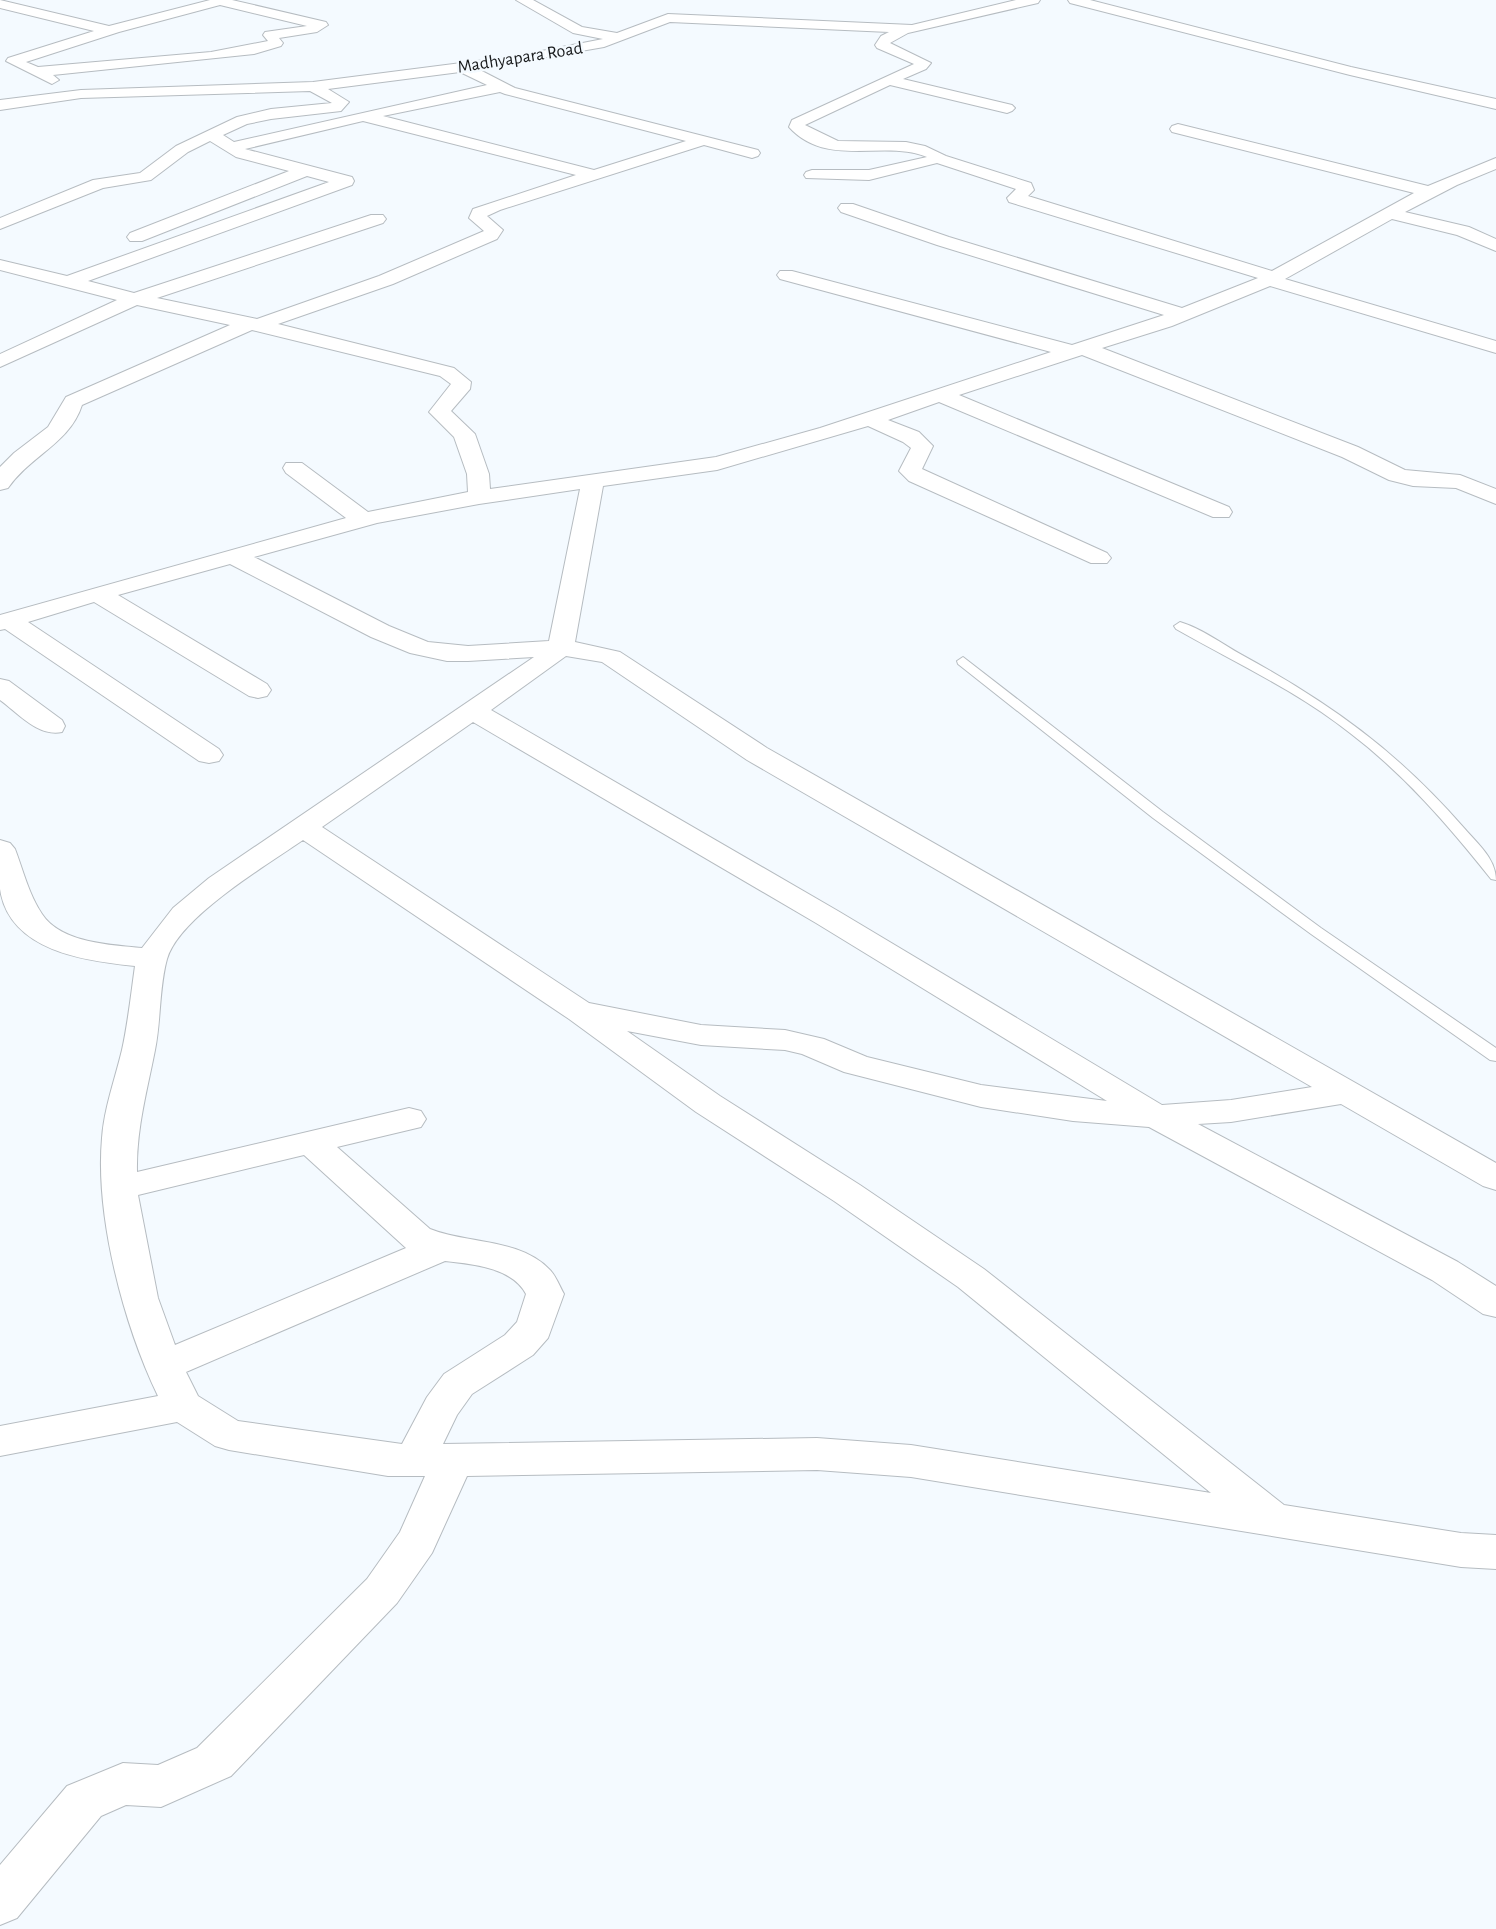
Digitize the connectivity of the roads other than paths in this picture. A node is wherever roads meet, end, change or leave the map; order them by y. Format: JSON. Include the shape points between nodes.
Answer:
{"nodes":[{"id":1,"x":523,"y":0,"type":"edge"},
{"id":2,"x":1034,"y":0,"type":"edge"},
{"id":3,"x":1075,"y":0,"type":"edge"},
{"id":4,"x":222,"y":1,"type":"edge"},
{"id":5,"x":0,"y":4,"type":"edge"},
{"id":6,"x":904,"y":29,"type":"junction"},
{"id":7,"x":109,"y":30,"type":"junction"},
{"id":8,"x":621,"y":37,"type":"junction"},
{"id":9,"x":7,"y":58,"type":"edge"},
{"id":10,"x":462,"y":67,"type":"junction"},
{"id":11,"x":35,"y":72,"type":"junction"},
{"id":12,"x":888,"y":80,"type":"junction"},
{"id":13,"x":313,"y":86,"type":"junction"},
{"id":14,"x":501,"y":87,"type":"junction"},
{"id":15,"x":81,"y":94,"type":"junction"},
{"id":16,"x":1496,"y":104,"type":"edge"},
{"id":17,"x":0,"y":105,"type":"edge"},
{"id":18,"x":1007,"y":108,"type":"dead end"},
{"id":19,"x":363,"y":116,"type":"junction"},
{"id":20,"x":1178,"y":129,"type":"dead end"},
{"id":21,"x":211,"y":135,"type":"junction"},
{"id":22,"x":702,"y":141,"type":"junction"},
{"id":23,"x":229,"y":148,"type":"junction"},
{"id":24,"x":752,"y":153,"type":"dead end"},
{"id":25,"x":940,"y":159,"type":"junction"},
{"id":26,"x":1496,"y":163,"type":"edge"},
{"id":27,"x":307,"y":170,"type":"junction"},
{"id":28,"x":593,"y":174,"type":"junction"},
{"id":29,"x":812,"y":175,"type":"dead end"},
{"id":30,"x":1430,"y":192,"type":"junction"},
{"id":31,"x":50,"y":204,"type":"junction"},
{"id":32,"x":847,"y":208,"type":"dead end"},
{"id":33,"x":78,"y":211,"type":"dead end"},
{"id":34,"x":1390,"y":213,"type":"junction"},
{"id":35,"x":377,"y":219,"type":"dead end"},
{"id":36,"x":0,"y":224,"type":"edge"},
{"id":37,"x":115,"y":245,"type":"dead end"},
{"id":38,"x":1496,"y":246,"type":"edge"},
{"id":39,"x":62,"y":264,"type":"dead end"},
{"id":40,"x":0,"y":265,"type":"edge"},
{"id":41,"x":36,"y":273,"type":"junction"},
{"id":42,"x":786,"y":275,"type":"dead end"},
{"id":43,"x":1271,"y":279,"type":"junction"},
{"id":44,"x":69,"y":282,"type":"junction"},
{"id":45,"x":135,"y":299,"type":"junction"},
{"id":46,"x":1183,"y":315,"type":"junction"},
{"id":47,"x":254,"y":324,"type":"junction"},
{"id":48,"x":1496,"y":347,"type":"edge"},
{"id":49,"x":1078,"y":349,"type":"junction"},
{"id":50,"x":0,"y":361,"type":"edge"},
{"id":51,"x":940,"y":395,"type":"junction"},
{"id":52,"x":869,"y":419,"type":"junction"},
{"id":53,"x":294,"y":468,"type":"dead end"},
{"id":54,"x":593,"y":482,"type":"junction"},
{"id":55,"x":0,"y":483,"type":"edge"},
{"id":56,"x":1496,"y":496,"type":"edge"},
{"id":57,"x":479,"y":497,"type":"junction"},
{"id":58,"x":1221,"y":512,"type":"dead end"},
{"id":59,"x":364,"y":520,"type":"junction"},
{"id":60,"x":233,"y":556,"type":"junction"},
{"id":61,"x":1099,"y":558,"type":"dead end"},
{"id":62,"x":97,"y":593,"type":"junction"},
{"id":63,"x":4,"y":621,"type":"edge"},
{"id":64,"x":1180,"y":626,"type":"dead end"},
{"id":65,"x":561,"y":646,"type":"junction"},
{"id":66,"x":963,"y":661,"type":"dead end"},
{"id":67,"x":0,"y":687,"type":"edge"},
{"id":68,"x":258,"y":691,"type":"dead end"},
{"id":69,"x":471,"y":710,"type":"junction"},
{"id":70,"x":52,"y":726,"type":"dead end"},
{"id":71,"x":209,"y":755,"type":"dead end"},
{"id":72,"x":303,"y":827,"type":"junction"},
{"id":73,"x":0,"y":849,"type":"edge"},
{"id":74,"x":1496,"y":876,"type":"edge"},
{"id":75,"x":152,"y":958,"type":"junction"},
{"id":76,"x":580,"y":1012,"type":"junction"},
{"id":77,"x":1496,"y":1056,"type":"edge"},
{"id":78,"x":1347,"y":1092,"type":"junction"},
{"id":79,"x":1156,"y":1116,"type":"junction"},
{"id":80,"x":409,"y":1119,"type":"dead end"},
{"id":81,"x":310,"y":1142,"type":"junction"},
{"id":82,"x":1496,"y":1178,"type":"edge"},
{"id":83,"x":119,"y":1188,"type":"junction"},
{"id":84,"x":442,"y":1248,"type":"junction"},
{"id":85,"x":1496,"y":1304,"type":"edge"},
{"id":86,"x":163,"y":1366,"type":"junction"},
{"id":87,"x":183,"y":1406,"type":"junction"},
{"id":88,"x":0,"y":1441,"type":"edge"},
{"id":89,"x":434,"y":1460,"type":"junction"},
{"id":90,"x":1273,"y":1520,"type":"junction"},
{"id":91,"x":1496,"y":1552,"type":"edge"},
{"id":92,"x":0,"y":1902,"type":"edge"}],
"edges":[{"from":1,"to":8,"type":"street","via":[[578,30]]},
{"from":2,"to":6,"type":"street","name":"Madhyapara Road"},
{"from":3,"to":16,"type":"street"},
{"from":4,"to":7,"type":"street"},
{"from":4,"to":11,"type":"street","via":[[321,25],[270,35],[276,43],[254,50]]},
{"from":5,"to":7,"type":"street"},
{"from":6,"to":8,"type":"street","name":"Madhyapara Road","via":[[681,17],[659,20]]},
{"from":6,"to":12,"type":"street","via":[[882,45],[924,63]]},
{"from":7,"to":9,"type":"street"},
{"from":8,"to":10,"type":"street","name":"Madhyapara Road"},
{"from":9,"to":11,"type":"street"},
{"from":10,"to":13,"type":"street","name":"Madhyapara Road"},
{"from":10,"to":14,"type":"street"},
{"from":11,"to":15,"type":"street"},
{"from":12,"to":18,"type":"street"},
{"from":12,"to":25,"type":"street","via":[[797,123],[797,127],[833,145],[916,149]]},
{"from":13,"to":15,"type":"street","name":"Madhyapara Road"},
{"from":13,"to":21,"type":"street","via":[[341,102],[327,110],[254,116]]},
{"from":14,"to":19,"type":"street"},
{"from":14,"to":22,"type":"street"},
{"from":15,"to":17,"type":"street","name":"Madhyapara Road"},
{"from":19,"to":23,"type":"street"},
{"from":19,"to":28,"type":"street"},
{"from":20,"to":30,"type":"street"},
{"from":21,"to":23,"type":"street"},
{"from":21,"to":31,"type":"street","via":[[182,149],[145,177],[99,184]]},
{"from":22,"to":24,"type":"street"},
{"from":22,"to":28,"type":"street"},
{"from":23,"to":27,"type":"street"},
{"from":25,"to":29,"type":"street","via":[[869,175]]},
{"from":25,"to":43,"type":"street","via":[[1025,187],[1015,198]]},
{"from":26,"to":30,"type":"street"},
{"from":27,"to":37,"type":"street"},
{"from":27,"to":44,"type":"street","via":[[346,181]]},
{"from":28,"to":47,"type":"street","via":[[479,213],[478,218],[494,230],[491,234],[386,280]]},
{"from":30,"to":34,"type":"street"},
{"from":31,"to":33,"type":"street"},
{"from":31,"to":36,"type":"street"},
{"from":32,"to":46,"type":"street"},
{"from":34,"to":38,"type":"street","via":[[1463,231]]},
{"from":34,"to":43,"type":"street"},
{"from":35,"to":45,"type":"street"},
{"from":39,"to":41,"type":"street"},
{"from":40,"to":41,"type":"street"},
{"from":41,"to":44,"type":"street"},
{"from":42,"to":49,"type":"street"},
{"from":43,"to":46,"type":"street"},
{"from":43,"to":48,"type":"street"},
{"from":44,"to":45,"type":"street"},
{"from":45,"to":47,"type":"street"},
{"from":45,"to":50,"type":"street"},
{"from":46,"to":49,"type":"street"},
{"from":47,"to":55,"type":"street","via":[[73,401],[55,434],[14,464]]},
{"from":47,"to":57,"type":"street","via":[[459,378],[460,389],[439,412],[464,434],[478,474]]},
{"from":49,"to":51,"type":"street"},
{"from":49,"to":56,"type":"street","via":[[1350,452],[1397,475],[1460,482]]},
{"from":51,"to":52,"type":"street"},
{"from":51,"to":58,"type":"street"},
{"from":52,"to":54,"type":"street","via":[[717,463]]},
{"from":52,"to":61,"type":"street","via":[[922,446],[910,471],[917,476]]},
{"from":53,"to":59,"type":"street"},
{"from":54,"to":57,"type":"street"},
{"from":54,"to":65,"type":"street"},
{"from":57,"to":59,"type":"street"},
{"from":59,"to":60,"type":"street"},
{"from":60,"to":62,"type":"street"},
{"from":60,"to":65,"type":"street","via":[[422,649],[449,653]]},
{"from":62,"to":63,"type":"street"},
{"from":62,"to":68,"type":"street"},
{"from":63,"to":71,"type":"street"},
{"from":64,"to":74,"type":"lane","via":[[1324,708],[1376,747],[1469,841]]},
{"from":65,"to":69,"type":"street"},
{"from":65,"to":78,"type":"street","via":[[611,657],[757,754]]},
{"from":66,"to":77,"type":"lane","via":[[1158,815]]},
{"from":67,"to":70,"type":"street"},
{"from":69,"to":72,"type":"street"},
{"from":69,"to":79,"type":"street"},
{"from":72,"to":75,"type":"street","via":[[184,914]]},
{"from":72,"to":76,"type":"street"},
{"from":73,"to":75,"type":"street","via":[[35,926],[58,940],[113,956]]},
{"from":75,"to":83,"type":"street","via":[[119,1137]]},
{"from":76,"to":79,"type":"street","via":[[701,1035],[799,1043],[856,1065],[981,1096]]},
{"from":76,"to":90,"type":"street","via":[[708,1104],[971,1278]]},
{"from":78,"to":79,"type":"street","via":[[1231,1111]]},
{"from":78,"to":82,"type":"street"},
{"from":79,"to":85,"type":"street","via":[[1445,1271]]},
{"from":80,"to":81,"type":"street"},
{"from":81,"to":83,"type":"street"},
{"from":81,"to":84,"type":"street","via":[[417,1238]]},
{"from":83,"to":86,"type":"street","via":[[139,1298]]},
{"from":84,"to":86,"type":"street"},
{"from":84,"to":89,"type":"street","via":[[482,1253],[515,1264],[537,1279],[545,1294],[534,1328],[519,1345],[458,1384],[441,1408]]},
{"from":86,"to":87,"type":"street"},
{"from":87,"to":88,"type":"street"},
{"from":87,"to":89,"type":"street","via":[[229,1435],[388,1460]]},
{"from":89,"to":90,"type":"street","via":[[817,1454],[911,1461]]},
{"from":89,"to":92,"type":"street","via":[[416,1541],[382,1591],[214,1762],[161,1786],[123,1784],[84,1801]]},
{"from":90,"to":91,"type":"street"}]}
